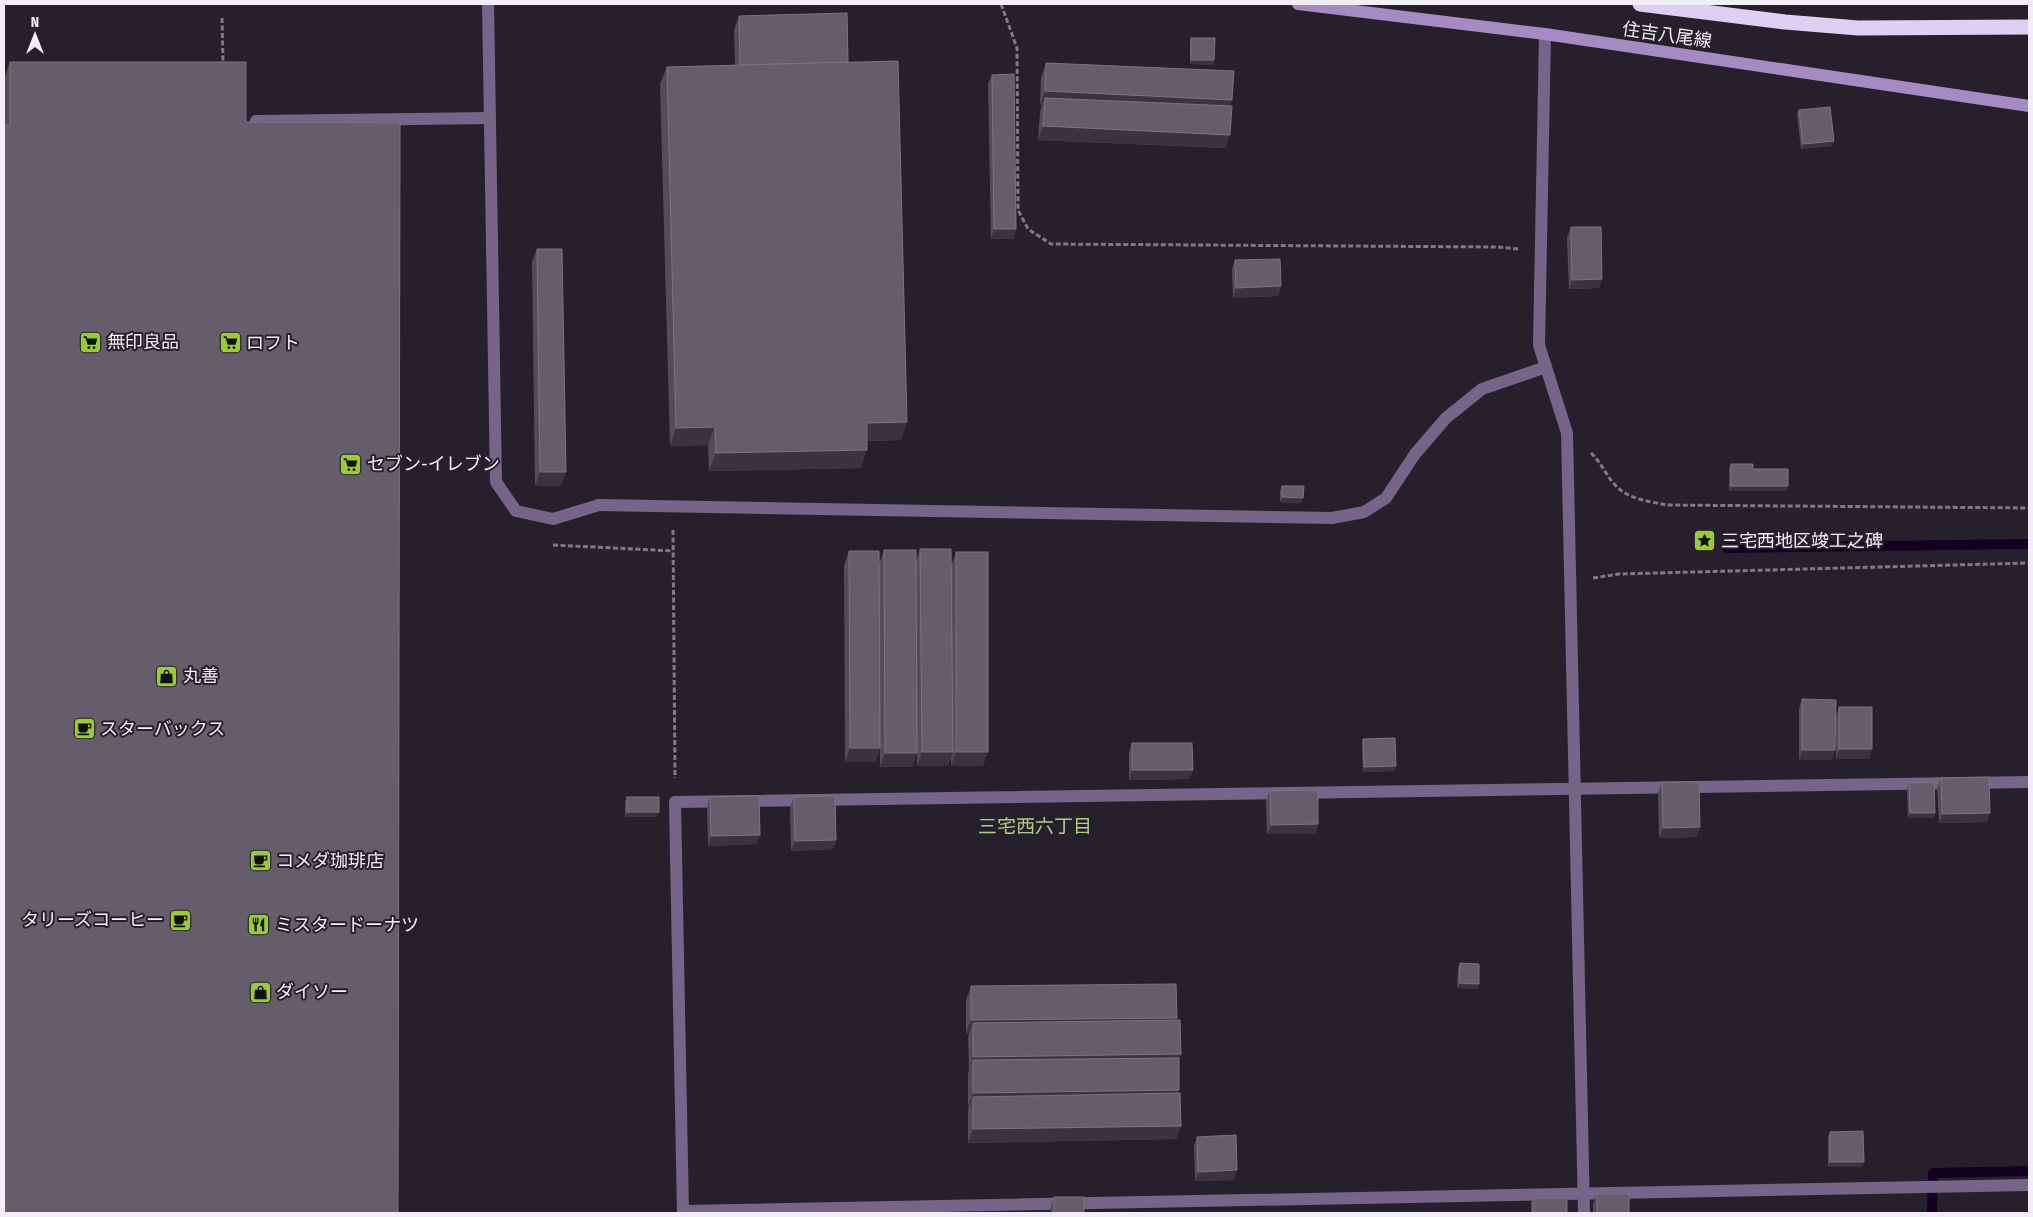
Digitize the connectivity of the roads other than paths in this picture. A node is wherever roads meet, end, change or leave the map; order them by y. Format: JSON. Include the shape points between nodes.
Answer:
{"nodes":[{"id":1,"x":488,"y":4,"type":"edge"},
{"id":2,"x":1298,"y":4,"type":"edge"},
{"id":3,"x":1640,"y":4,"type":"edge"},
{"id":4,"x":2029,"y":27,"type":"edge"},
{"id":5,"x":1545,"y":34,"type":"junction"},
{"id":6,"x":2029,"y":106,"type":"edge"},
{"id":7,"x":490,"y":118,"type":"junction"},
{"id":8,"x":256,"y":121,"type":"edge"},
{"id":9,"x":1546,"y":366,"type":"junction"},
{"id":10,"x":2029,"y":782,"type":"edge"},
{"id":11,"x":1575,"y":789,"type":"junction"},
{"id":12,"x":2029,"y":1185,"type":"edge"},
{"id":13,"x":1584,"y":1194,"type":"junction"},
{"id":14,"x":684,"y":1212,"type":"edge"},
{"id":15,"x":1584,"y":1213,"type":"edge"}],
"edges":[{"from":1,"to":7,"type":"street"},
{"from":2,"to":5,"type":"main road","name":"住吉八尾線"},
{"from":3,"to":4,"type":"highway","via":[[1858,28]]},
{"from":5,"to":6,"type":"main road","name":"住吉八尾線"},
{"from":5,"to":9,"type":"street","via":[[1539,345]]},
{"from":7,"to":8,"type":"street"},
{"from":7,"to":9,"type":"street","via":[[496,482],[516,511],[553,519],[599,505],[1332,518],[1364,512],[1386,498],[1446,418],[1482,389]]},
{"from":9,"to":11,"type":"street","via":[[1567,433]]},
{"from":10,"to":11,"type":"street"},
{"from":11,"to":13,"type":"street"},
{"from":11,"to":14,"type":"street","via":[[675,802]]},
{"from":12,"to":13,"type":"street"},
{"from":13,"to":14,"type":"street"},
{"from":13,"to":15,"type":"street"}]}
